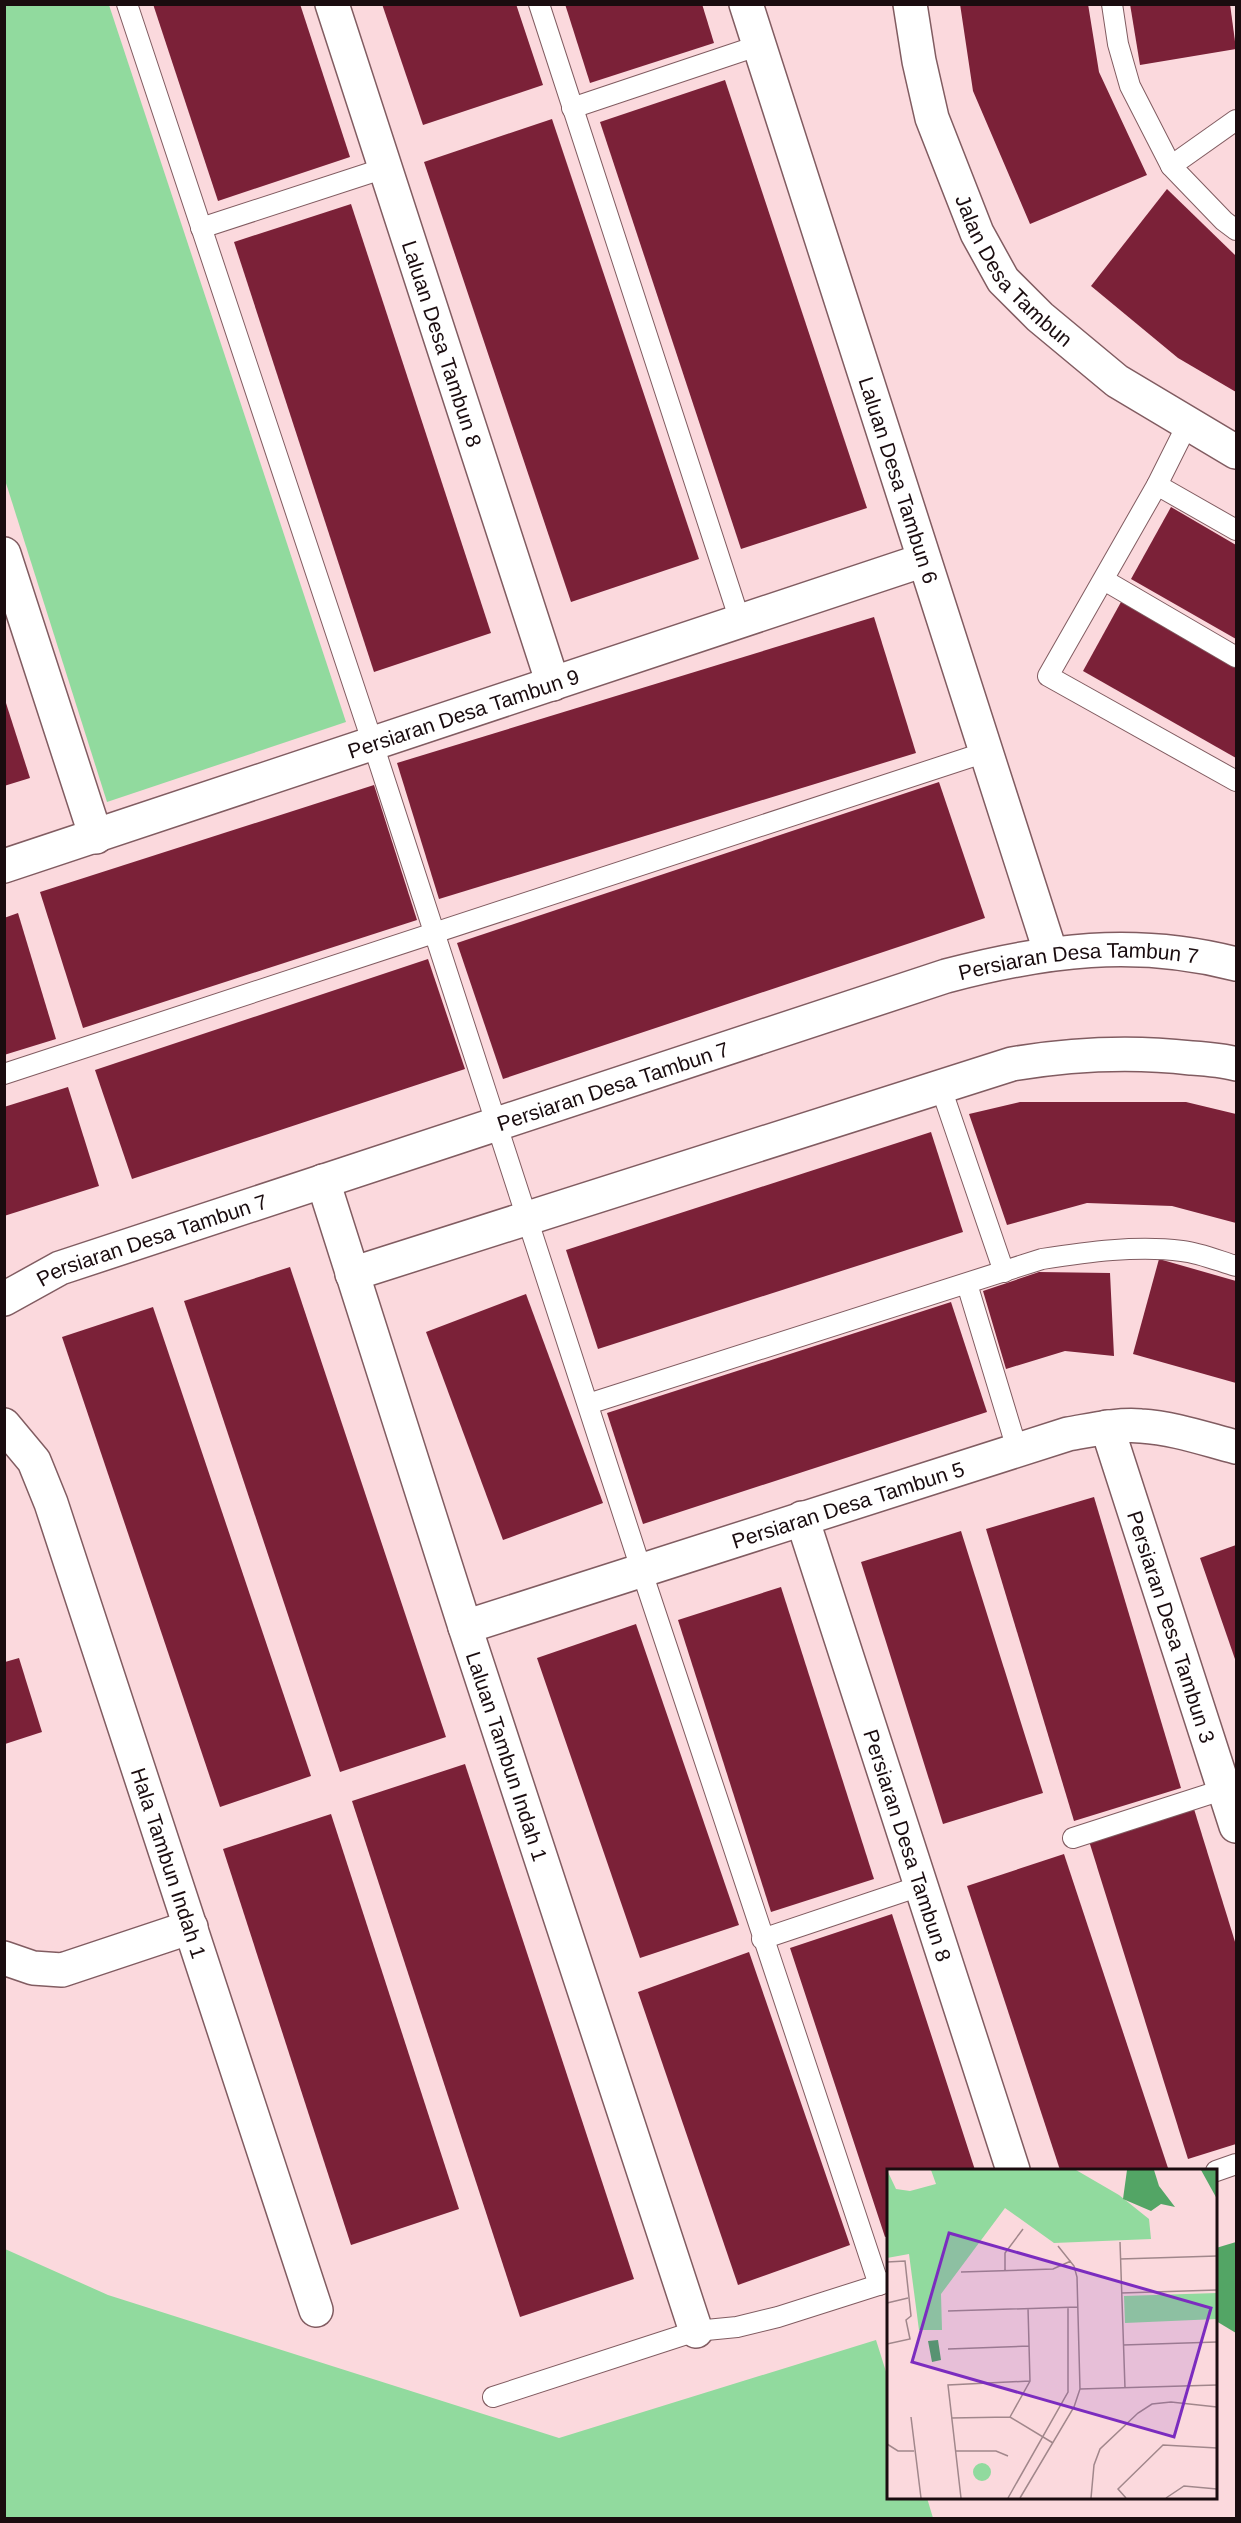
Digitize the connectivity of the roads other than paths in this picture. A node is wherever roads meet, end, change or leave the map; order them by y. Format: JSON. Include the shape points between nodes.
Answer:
{"nodes":[{"id":1,"x":127,"y":4,"type":"edge"},
{"id":2,"x":332,"y":4,"type":"edge"},
{"id":3,"x":539,"y":4,"type":"edge"},
{"id":4,"x":746,"y":4,"type":"edge"},
{"id":5,"x":910,"y":4,"type":"edge"},
{"id":6,"x":1112,"y":4,"type":"edge"},
{"id":7,"x":760,"y":45,"type":"junction"},
{"id":8,"x":572,"y":108,"type":"junction"},
{"id":9,"x":1236,"y":120,"type":"edge"},
{"id":10,"x":1171,"y":165,"type":"junction"},
{"id":11,"x":385,"y":168,"type":"junction"},
{"id":12,"x":201,"y":228,"type":"junction"},
{"id":13,"x":1236,"y":230,"type":"edge"},
{"id":14,"x":1188,"y":423,"type":"junction"},
{"id":15,"x":1236,"y":452,"type":"edge"},
{"id":16,"x":1157,"y":485,"type":"junction"},
{"id":17,"x":1236,"y":531,"type":"edge"},
{"id":18,"x":4,"y":554,"type":"edge"},
{"id":19,"x":924,"y":560,"type":"junction"},
{"id":20,"x":1104,"y":580,"type":"junction"},
{"id":21,"x":740,"y":621,"type":"junction"},
{"id":22,"x":1236,"y":657,"type":"edge"},
{"id":23,"x":553,"y":684,"type":"junction"},
{"id":24,"x":373,"y":744,"type":"junction"},
{"id":25,"x":986,"y":752,"type":"junction"},
{"id":26,"x":1236,"y":781,"type":"edge"},
{"id":27,"x":96,"y":837,"type":"junction"},
{"id":28,"x":4,"y":866,"type":"edge"},
{"id":29,"x":435,"y":934,"type":"junction"},
{"id":30,"x":1051,"y":954,"type":"junction"},
{"id":31,"x":1236,"y":964,"type":"edge"},
{"id":32,"x":1236,"y":1064,"type":"edge"},
{"id":33,"x":4,"y":1074,"type":"edge"},
{"id":34,"x":940,"y":1085,"type":"junction"},
{"id":35,"x":497,"y":1124,"type":"junction"},
{"id":36,"x":323,"y":1181,"type":"junction"},
{"id":37,"x":528,"y":1218,"type":"junction"},
{"id":38,"x":1236,"y":1266,"type":"edge"},
{"id":39,"x":1004,"y":1272,"type":"junction"},
{"id":40,"x":352,"y":1274,"type":"junction"},
{"id":41,"x":967,"y":1284,"type":"junction"},
{"id":42,"x":4,"y":1299,"type":"edge"},
{"id":43,"x":588,"y":1404,"type":"junction"},
{"id":44,"x":4,"y":1425,"type":"edge"},
{"id":45,"x":1107,"y":1427,"type":"junction"},
{"id":46,"x":1236,"y":1447,"type":"edge"},
{"id":47,"x":1017,"y":1449,"type":"junction"},
{"id":48,"x":801,"y":1518,"type":"junction"},
{"id":49,"x":641,"y":1569,"type":"junction"},
{"id":50,"x":465,"y":1627,"type":"junction"},
{"id":51,"x":1224,"y":1789,"type":"junction"},
{"id":52,"x":1236,"y":1826,"type":"edge"},
{"id":53,"x":1073,"y":1838,"type":"dead end"},
{"id":54,"x":920,"y":1886,"type":"junction"},
{"id":55,"x":191,"y":1927,"type":"junction"},
{"id":56,"x":762,"y":1939,"type":"junction"},
{"id":57,"x":4,"y":1958,"type":"edge"},
{"id":58,"x":1236,"y":2164,"type":"edge"},
{"id":59,"x":1014,"y":2169,"type":"edge"},
{"id":60,"x":1217,"y":2170,"type":"edge"},
{"id":61,"x":884,"y":2284,"type":"edge"},
{"id":62,"x":316,"y":2310,"type":"dead end"},
{"id":63,"x":696,"y":2331,"type":"junction"},
{"id":64,"x":493,"y":2397,"type":"dead end"}],
"edges":[{"from":1,"to":12,"type":"lane"},
{"from":2,"to":11,"type":"street","name":"Laluan Desa Tambun 8"},
{"from":3,"to":8,"type":"lane"},
{"from":4,"to":7,"type":"street","name":"Laluan Desa Tambun 6"},
{"from":5,"to":14,"type":"street","name":"Jalan Desa Tambun","via":[[932,118],[977,233],[1003,280],[1040,317],[1117,381]]},
{"from":6,"to":10,"type":"lane","via":[[1130,86]]},
{"from":7,"to":8,"type":"lane"},
{"from":7,"to":19,"type":"street","name":"Laluan Desa Tambun 6"},
{"from":8,"to":21,"type":"lane"},
{"from":9,"to":10,"type":"lane"},
{"from":10,"to":13,"type":"lane"},
{"from":11,"to":12,"type":"lane"},
{"from":11,"to":23,"type":"street","name":"Laluan Desa Tambun 8"},
{"from":12,"to":24,"type":"lane"},
{"from":14,"to":15,"type":"street","name":"Jalan Desa Tambun"},
{"from":14,"to":16,"type":"lane"},
{"from":16,"to":17,"type":"lane"},
{"from":16,"to":20,"type":"lane"},
{"from":18,"to":27,"type":"street"},
{"from":19,"to":21,"type":"street","name":"Persiaran Desa Tambun 9"},
{"from":19,"to":25,"type":"street","name":"Laluan Desa Tambun 6"},
{"from":20,"to":22,"type":"lane"},
{"from":20,"to":26,"type":"lane","via":[[1048,676]]},
{"from":21,"to":23,"type":"street","name":"Persiaran Desa Tambun 9"},
{"from":23,"to":24,"type":"street","name":"Persiaran Desa Tambun 9"},
{"from":24,"to":27,"type":"street","name":"Persiaran Desa Tambun 9"},
{"from":24,"to":29,"type":"lane"},
{"from":25,"to":29,"type":"lane"},
{"from":25,"to":30,"type":"street","name":"Laluan Desa Tambun 6"},
{"from":27,"to":28,"type":"street","name":"Persiaran Desa Tambun 9"},
{"from":29,"to":33,"type":"lane"},
{"from":29,"to":35,"type":"lane"},
{"from":30,"to":31,"type":"street","name":"Persiaran Desa Tambun 7","via":[[1107,948],[1160,950]]},
{"from":30,"to":35,"type":"street","name":"Persiaran Desa Tambun 7","via":[[993,963],[946,976]]},
{"from":32,"to":34,"type":"street","via":[[1111,1052],[1012,1064]]},
{"from":34,"to":37,"type":"street"},
{"from":34,"to":39,"type":"lane"},
{"from":35,"to":36,"type":"street","name":"Persiaran Desa Tambun 7"},
{"from":35,"to":37,"type":"lane"},
{"from":36,"to":40,"type":"street","name":"Laluan Tambun Indah 1"},
{"from":36,"to":42,"type":"street","name":"Persiaran Desa Tambun 7","via":[[60,1268]]},
{"from":37,"to":40,"type":"street"},
{"from":37,"to":43,"type":"lane"},
{"from":38,"to":39,"type":"lane","via":[[1184,1251],[1147,1250],[1042,1259]]},
{"from":39,"to":41,"type":"lane"},
{"from":40,"to":50,"type":"street","name":"Laluan Tambun Indah 1"},
{"from":41,"to":43,"type":"lane"},
{"from":41,"to":47,"type":"lane"},
{"from":43,"to":49,"type":"lane"},
{"from":44,"to":55,"type":"street","name":"Hala Tambun Indah 1","via":[[34,1461],[51,1503]]},
{"from":45,"to":46,"type":"street","name":"Persiaran Desa Tambun 5","via":[[1140,1425]]},
{"from":45,"to":47,"type":"street","name":"Persiaran Desa Tambun 5"},
{"from":45,"to":51,"type":"street","name":"Persiaran Desa Tambun 3"},
{"from":47,"to":48,"type":"street","name":"Persiaran Desa Tambun 5"},
{"from":48,"to":49,"type":"street","name":"Persiaran Desa Tambun 5"},
{"from":48,"to":54,"type":"street","name":"Persiaran Desa Tambun 8"},
{"from":49,"to":50,"type":"street","name":"Persiaran Desa Tambun 5"},
{"from":49,"to":56,"type":"lane"},
{"from":50,"to":63,"type":"street","name":"Laluan Tambun Indah 1"},
{"from":51,"to":52,"type":"street","name":"Persiaran Desa Tambun 3"},
{"from":51,"to":53,"type":"lane"},
{"from":54,"to":56,"type":"lane"},
{"from":54,"to":59,"type":"street","name":"Persiaran Desa Tambun 8"},
{"from":55,"to":57,"type":"street","via":[[62,1970],[33,1968]]},
{"from":55,"to":62,"type":"street","name":"Hala Tambun Indah 1"},
{"from":56,"to":61,"type":"lane"},
{"from":58,"to":60,"type":"lane"},
{"from":61,"to":63,"type":"lane","via":[[747,2325]]},
{"from":63,"to":64,"type":"lane"}]}
